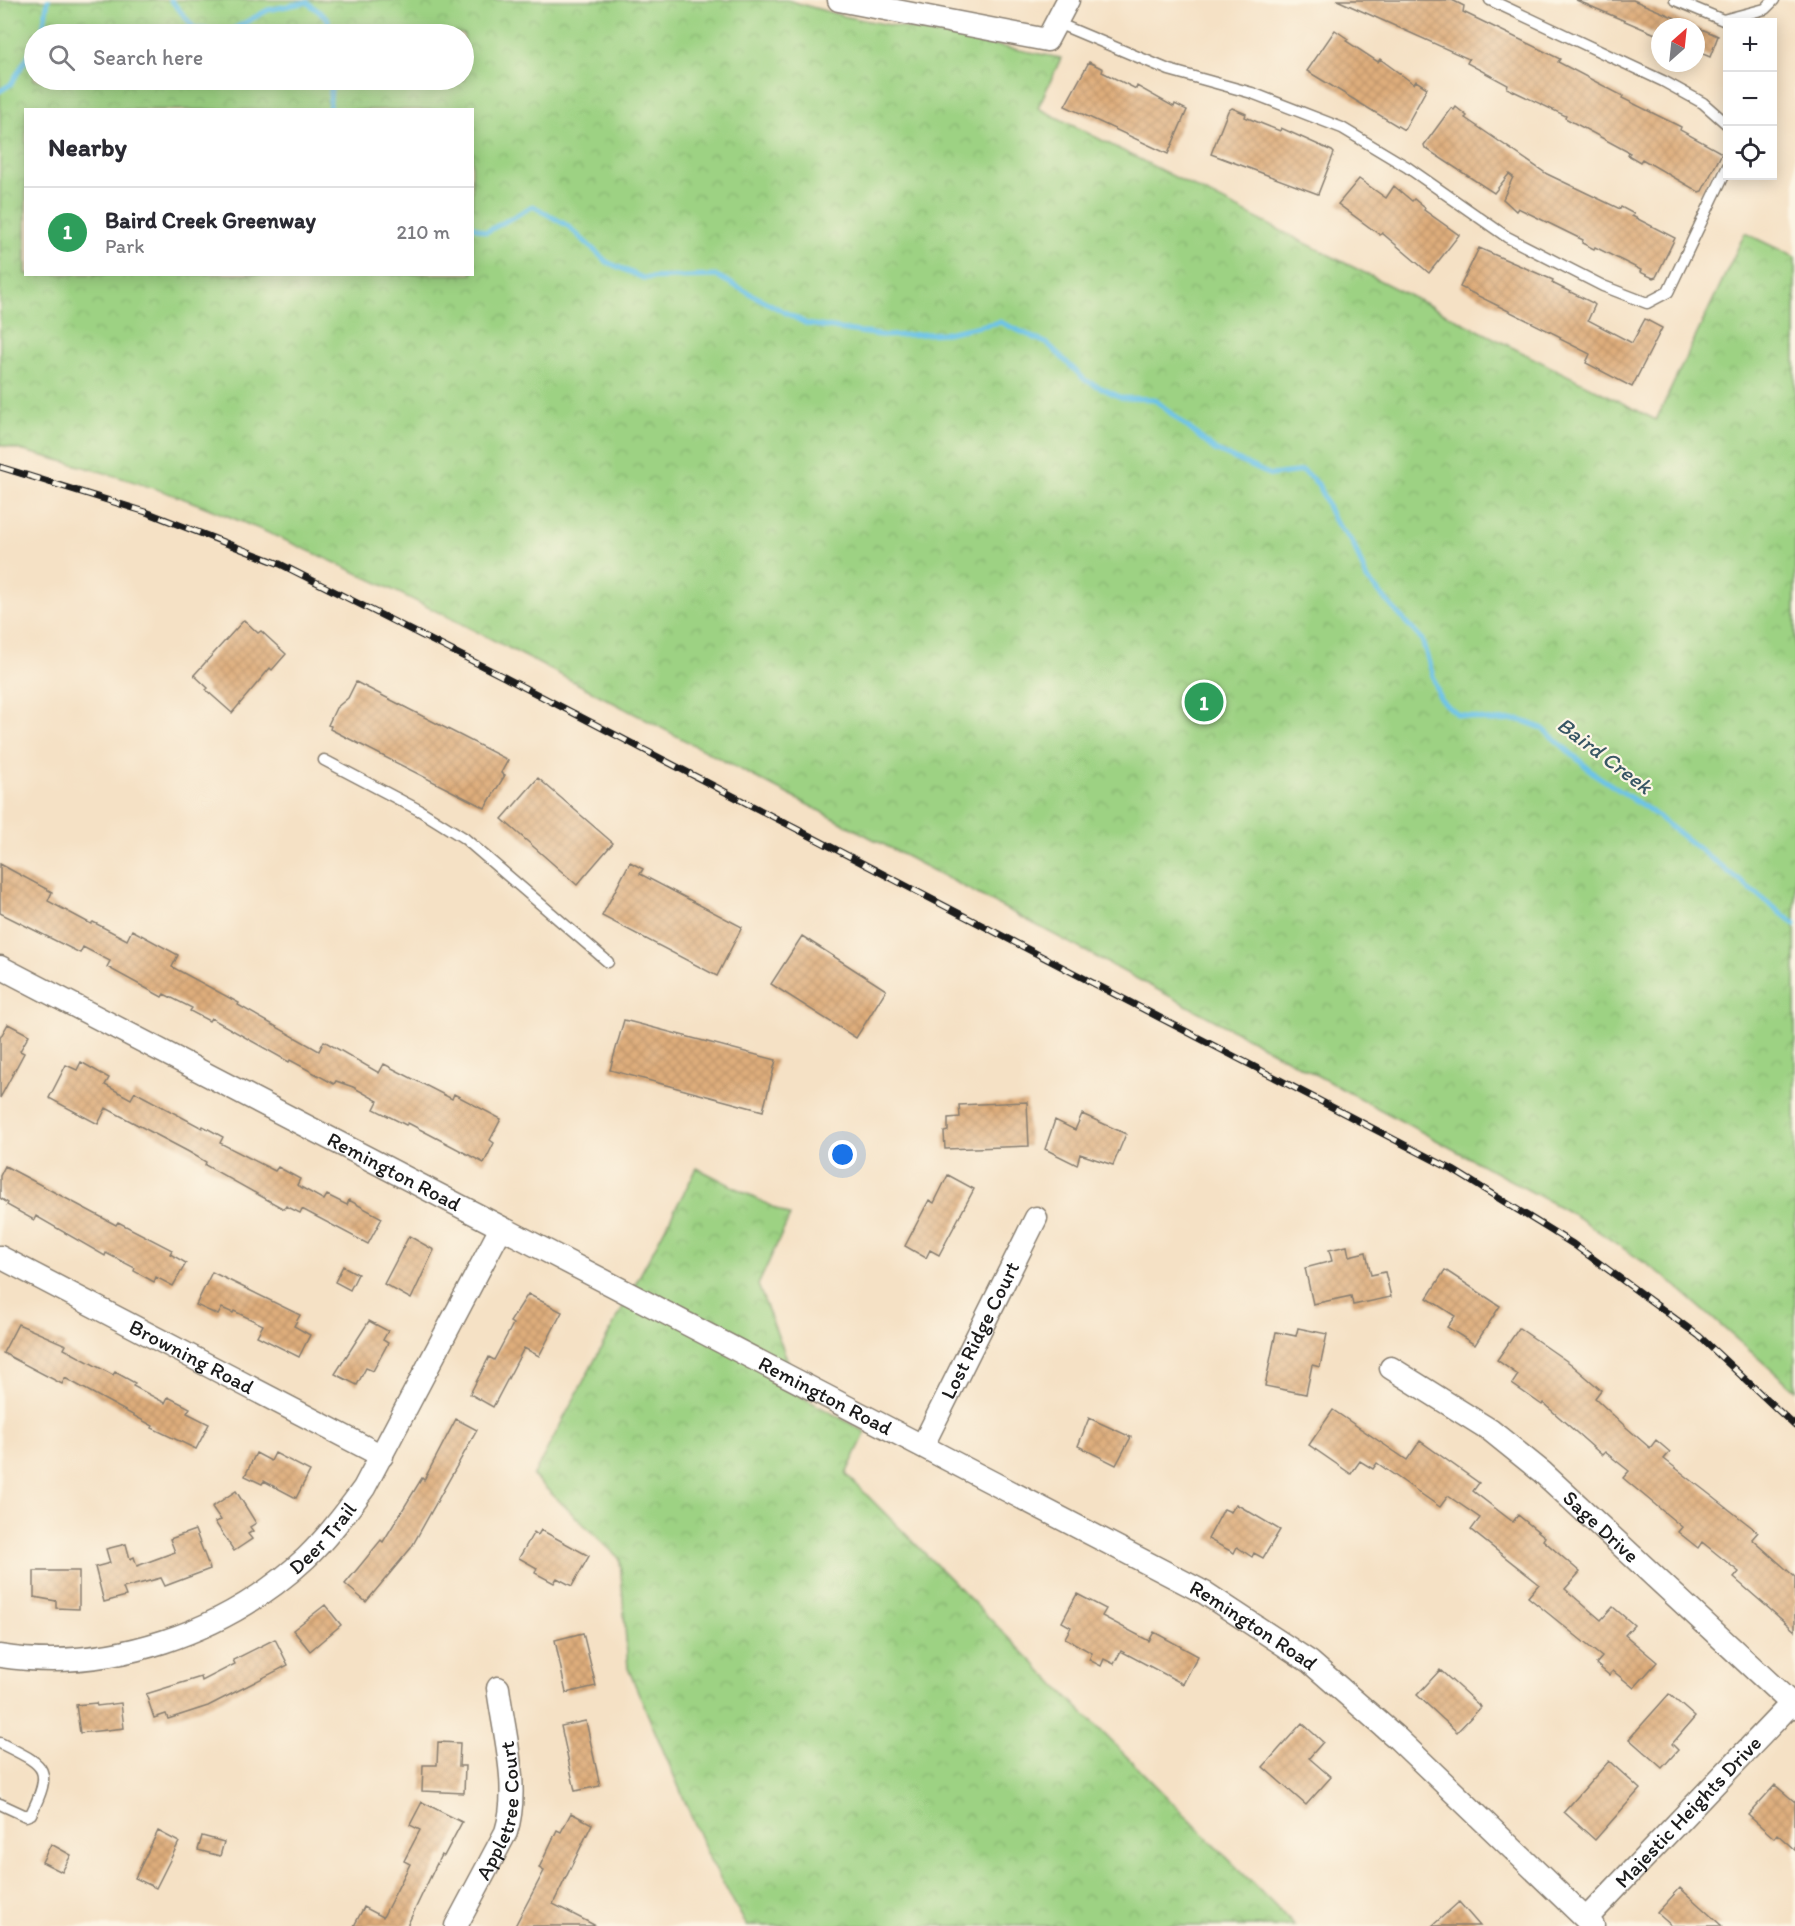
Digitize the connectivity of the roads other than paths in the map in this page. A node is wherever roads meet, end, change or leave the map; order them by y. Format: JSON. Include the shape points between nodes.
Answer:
{"nodes":[{"id":1,"x":839,"y":0,"type":"edge"},
{"id":2,"x":1068,"y":0,"type":"edge"},
{"id":3,"x":1490,"y":0,"type":"edge"},
{"id":4,"x":1675,"y":0,"type":"edge"},
{"id":5,"x":1774,"y":0,"type":"edge"},
{"id":6,"x":1052,"y":31,"type":"junction"},
{"id":7,"x":1723,"y":121,"type":"edge"},
{"id":8,"x":1723,"y":176,"type":"edge"},
{"id":9,"x":324,"y":760,"type":"dead end"},
{"id":10,"x":608,"y":962,"type":"dead end"},
{"id":11,"x":0,"y":967,"type":"edge"},
{"id":12,"x":1036,"y":1218,"type":"dead end"},
{"id":13,"x":501,"y":1228,"type":"junction"},
{"id":14,"x":0,"y":1258,"type":"edge"},
{"id":15,"x":1391,"y":1368,"type":"dead end"},
{"id":16,"x":923,"y":1445,"type":"junction"},
{"id":17,"x":382,"y":1456,"type":"junction"},
{"id":18,"x":0,"y":1656,"type":"edge"},
{"id":19,"x":498,"y":1688,"type":"dead end"},
{"id":20,"x":1793,"y":1705,"type":"edge"},
{"id":21,"x":0,"y":1743,"type":"edge"},
{"id":22,"x":0,"y":1804,"type":"edge"},
{"id":23,"x":1589,"y":1923,"type":"edge"},
{"id":24,"x":456,"y":1926,"type":"edge"}],
"edges":[{"from":1,"to":6,"type":"street"},
{"from":2,"to":6,"type":"street"},
{"from":3,"to":7,"type":"lane","via":[[1663,81],[1703,103]]},
{"from":4,"to":5,"type":"lane","via":[[1723,20],[1765,9]]},
{"from":6,"to":8,"type":"lane","via":[[1252,93],[1342,128],[1407,167],[1508,237],[1603,286],[1647,303],[1668,292]]},
{"from":9,"to":10,"type":"lane","via":[[464,838]]},
{"from":11,"to":13,"type":"street","name":"Remington Road"},
{"from":12,"to":16,"type":"street","name":"Lost Ridge Court"},
{"from":13,"to":16,"type":"street","name":"Remington Road"},
{"from":13,"to":17,"type":"street","name":"Deer Trail"},
{"from":14,"to":17,"type":"street","name":"Browning Road"},
{"from":15,"to":20,"type":"street","name":"Sage Drive","via":[[1490,1430],[1542,1472]]},
{"from":16,"to":23,"type":"street","name":"Remington Road","via":[[1205,1593],[1310,1662],[1397,1738]]},
{"from":17,"to":18,"type":"street","name":"Deer Trail","via":[[337,1525],[306,1558],[271,1587],[209,1624],[135,1650],[90,1658]]},
{"from":19,"to":24,"type":"street","name":"Appletree Court","via":[[513,1797],[511,1818]]},
{"from":20,"to":23,"type":"street","name":"Majestic Heights Drive"},
{"from":21,"to":22,"type":"lane","via":[[33,1761],[45,1781],[31,1814],[27,1816]]}]}
